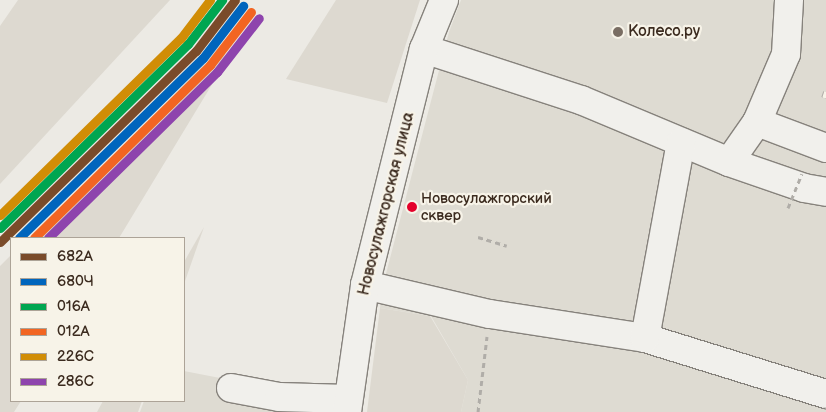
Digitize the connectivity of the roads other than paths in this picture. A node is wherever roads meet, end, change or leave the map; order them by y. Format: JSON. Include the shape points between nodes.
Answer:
{"nodes":[{"id":1,"x":444,"y":0,"type":"edge"},
{"id":2,"x":789,"y":0,"type":"edge"},
{"id":3,"x":424,"y":49,"type":"junction"},
{"id":4,"x":757,"y":122,"type":"junction"},
{"id":5,"x":681,"y":142,"type":"junction"},
{"id":6,"x":826,"y":148,"type":"edge"},
{"id":7,"x":729,"y":162,"type":"junction"},
{"id":8,"x":826,"y":192,"type":"edge"},
{"id":9,"x":365,"y":285,"type":"junction"},
{"id":10,"x":645,"y":338,"type":"junction"},
{"id":11,"x":231,"y":388,"type":"dead end"},
{"id":12,"x":826,"y":394,"type":"edge"},
{"id":13,"x":348,"y":405,"type":"edge"}],
"edges":[{"from":1,"to":3,"type":"main road","name":"Новосулажгорская улица"},
{"from":2,"to":4,"type":"main road","via":[[786,54]]},
{"from":3,"to":5,"type":"main road","via":[[581,100]]},
{"from":3,"to":9,"type":"main road","name":"Новосулажгорская улица"},
{"from":4,"to":6,"type":"main road"},
{"from":4,"to":7,"type":"main road"},
{"from":5,"to":7,"type":"main road"},
{"from":5,"to":10,"type":"main road"},
{"from":7,"to":8,"type":"main road","via":[[804,188]]},
{"from":9,"to":10,"type":"main road","via":[[490,314]]},
{"from":9,"to":13,"type":"main road","name":"Новосулажгорская улица"},
{"from":10,"to":12,"type":"main road"},
{"from":11,"to":13,"type":"main road"}]}
